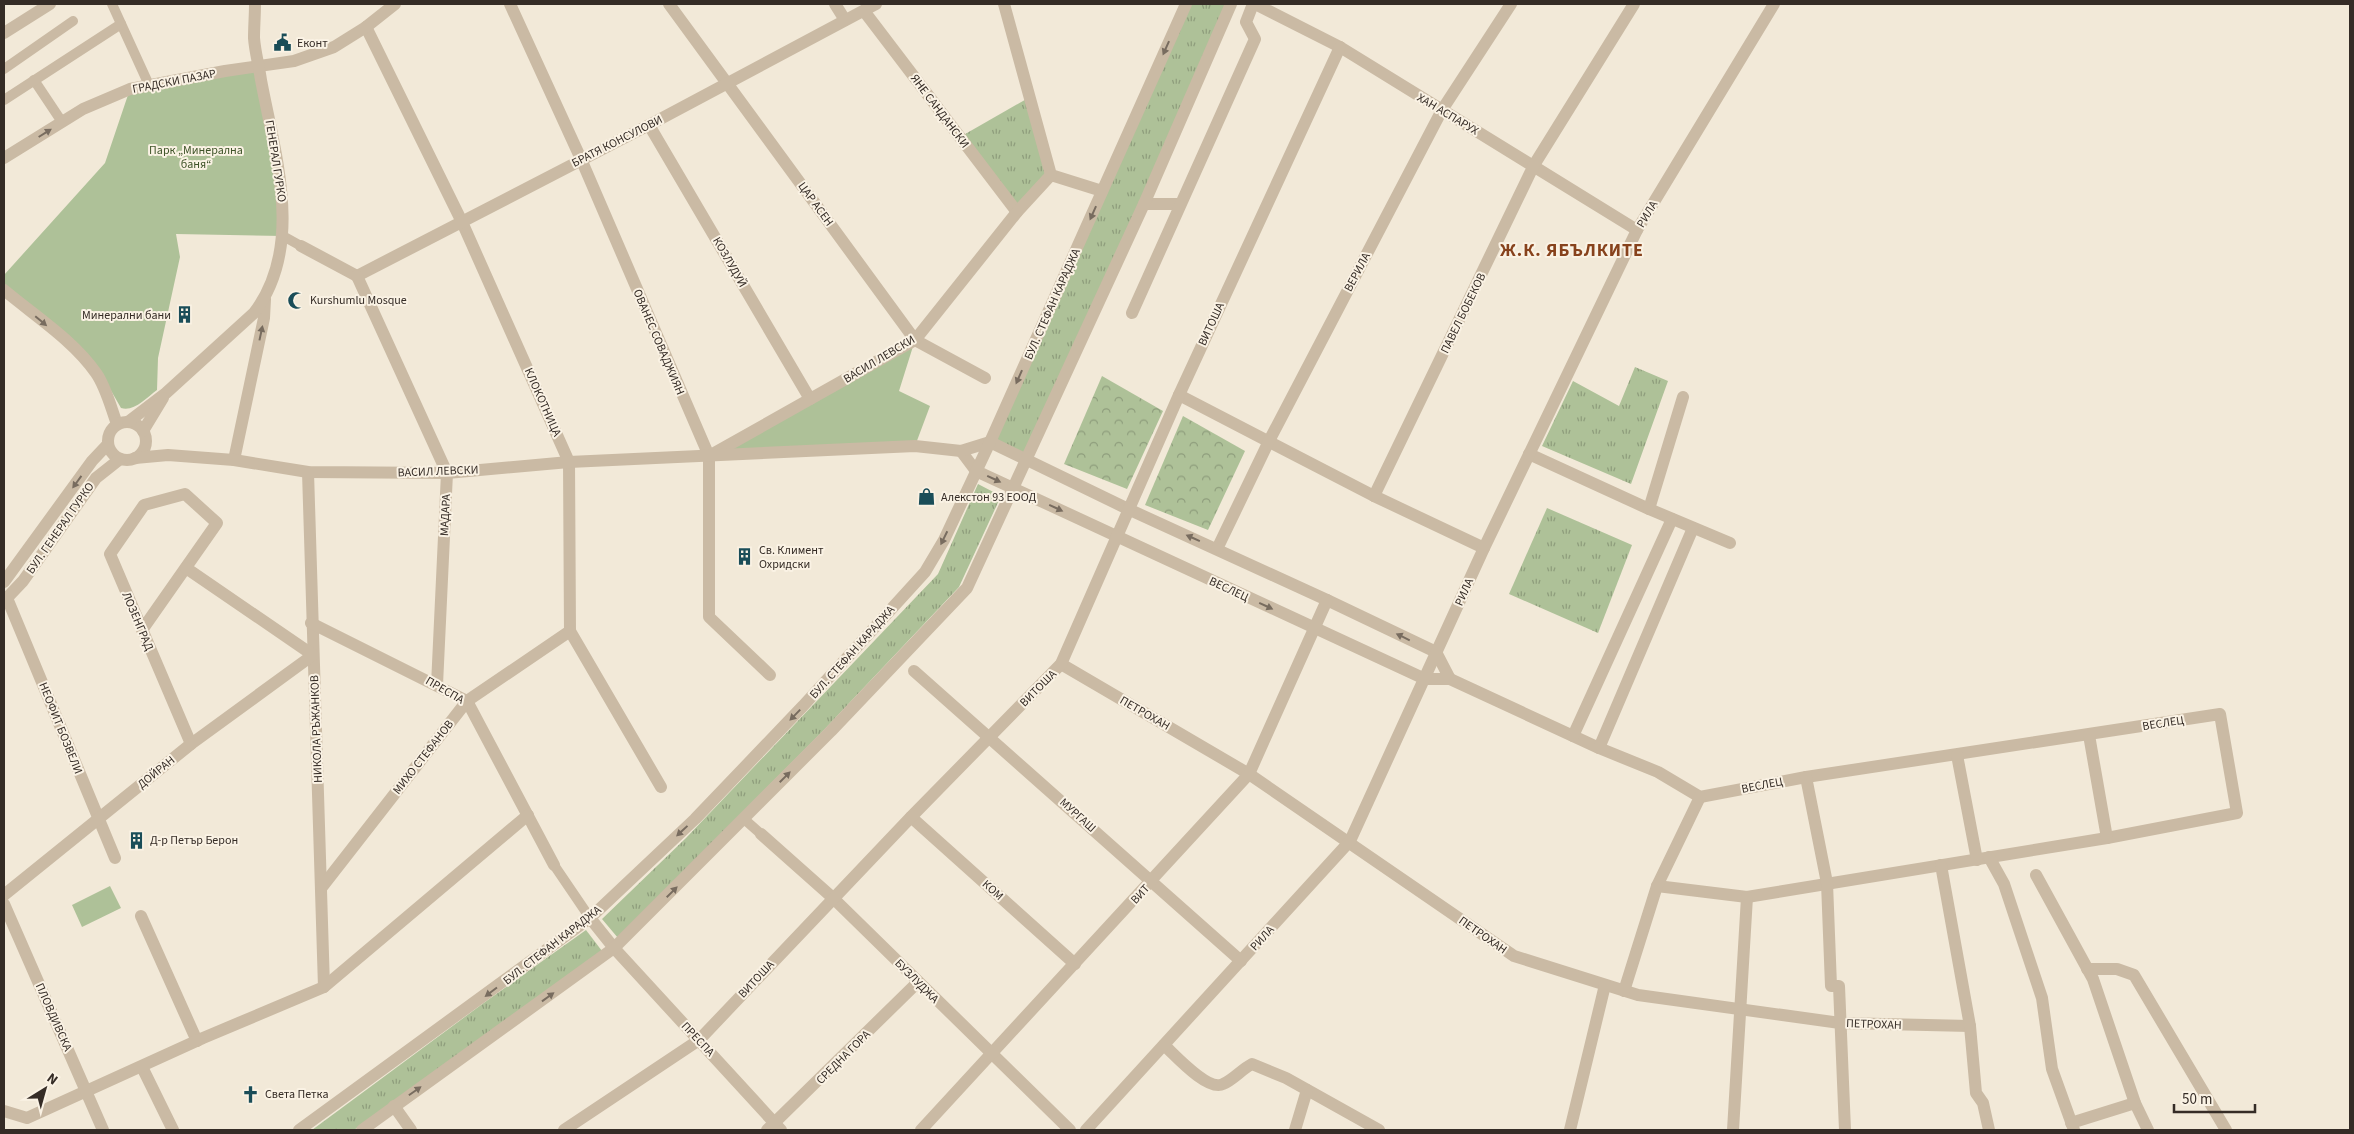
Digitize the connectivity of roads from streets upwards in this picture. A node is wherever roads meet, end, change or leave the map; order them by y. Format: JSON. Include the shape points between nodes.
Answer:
{"nodes":[{"id":1,"x":50,"y":4,"type":"edge"},
{"id":2,"x":112,"y":4,"type":"edge"},
{"id":3,"x":255,"y":4,"type":"edge"},
{"id":4,"x":394,"y":4,"type":"edge"},
{"id":5,"x":510,"y":4,"type":"edge"},
{"id":6,"x":669,"y":4,"type":"edge"},
{"id":7,"x":835,"y":4,"type":"edge"},
{"id":8,"x":876,"y":4,"type":"edge"},
{"id":9,"x":1004,"y":4,"type":"edge"},
{"id":10,"x":1186,"y":4,"type":"edge"},
{"id":11,"x":1231,"y":4,"type":"edge"},
{"id":12,"x":1254,"y":4,"type":"edge"},
{"id":13,"x":1634,"y":4,"type":"edge"},
{"id":14,"x":1774,"y":4,"type":"edge"},
{"id":15,"x":1507,"y":5,"type":"edge"},
{"id":16,"x":864,"y":11,"type":"junction"},
{"id":17,"x":845,"y":20,"type":"junction"},
{"id":18,"x":73,"y":21,"type":"dead end"},
{"id":19,"x":121,"y":24,"type":"junction"},
{"id":20,"x":366,"y":27,"type":"junction"},
{"id":21,"x":4,"y":33,"type":"edge"},
{"id":22,"x":1340,"y":47,"type":"junction"},
{"id":23,"x":259,"y":67,"type":"junction"},
{"id":24,"x":4,"y":68,"type":"edge"},
{"id":25,"x":34,"y":80,"type":"junction"},
{"id":26,"x":728,"y":82,"type":"junction"},
{"id":27,"x":148,"y":85,"type":"junction"},
{"id":28,"x":4,"y":100,"type":"edge"},
{"id":29,"x":1442,"y":110,"type":"junction"},
{"id":30,"x":62,"y":122,"type":"junction"},
{"id":31,"x":650,"y":124,"type":"junction"},
{"id":32,"x":4,"y":158,"type":"edge"},
{"id":33,"x":580,"y":159,"type":"junction"},
{"id":34,"x":1534,"y":165,"type":"junction"},
{"id":35,"x":1051,"y":174,"type":"junction"},
{"id":36,"x":1102,"y":191,"type":"junction"},
{"id":37,"x":1144,"y":204,"type":"junction"},
{"id":38,"x":1179,"y":204,"type":"junction"},
{"id":39,"x":1016,"y":212,"type":"junction"},
{"id":40,"x":462,"y":222,"type":"junction"},
{"id":41,"x":1637,"y":230,"type":"junction"},
{"id":42,"x":283,"y":236,"type":"junction"},
{"id":43,"x":301,"y":246,"type":"joint"},
{"id":44,"x":357,"y":276,"type":"junction"},
{"id":45,"x":4,"y":290,"type":"edge"},
{"id":46,"x":265,"y":299,"type":"junction"},
{"id":47,"x":1132,"y":312,"type":"dead end"},
{"id":48,"x":915,"y":340,"type":"junction"},
{"id":49,"x":985,"y":378,"type":"dead end"},
{"id":50,"x":166,"y":393,"type":"junction"},
{"id":51,"x":1179,"y":395,"type":"junction"},
{"id":52,"x":1683,"y":397,"type":"dead end"},
{"id":53,"x":810,"y":399,"type":"junction"},
{"id":54,"x":123,"y":423,"type":"junction"},
{"id":55,"x":144,"y":435,"type":"junction"},
{"id":56,"x":1269,"y":441,"type":"junction"},
{"id":57,"x":990,"y":442,"type":"junction"},
{"id":58,"x":108,"y":444,"type":"junction"},
{"id":59,"x":961,"y":451,"type":"junction"},
{"id":60,"x":1529,"y":454,"type":"junction"},
{"id":61,"x":168,"y":455,"type":"junction"},
{"id":62,"x":709,"y":456,"type":"junction"},
{"id":63,"x":135,"y":458,"type":"junction"},
{"id":64,"x":120,"y":459,"type":"junction"},
{"id":65,"x":1025,"y":459,"type":"junction"},
{"id":66,"x":234,"y":460,"type":"junction"},
{"id":67,"x":569,"y":462,"type":"junction"},
{"id":68,"x":976,"y":471,"type":"junction"},
{"id":69,"x":308,"y":472,"type":"junction"},
{"id":70,"x":447,"y":473,"type":"junction"},
{"id":71,"x":1011,"y":488,"type":"junction"},
{"id":72,"x":1374,"y":496,"type":"junction"},
{"id":73,"x":1128,"y":509,"type":"junction"},
{"id":74,"x":1649,"y":509,"type":"junction"},
{"id":75,"x":1672,"y":519,"type":"junction"},
{"id":76,"x":1693,"y":528,"type":"junction"},
{"id":77,"x":1116,"y":537,"type":"junction"},
{"id":78,"x":1730,"y":543,"type":"dead end"},
{"id":79,"x":1484,"y":548,"type":"junction"},
{"id":80,"x":1217,"y":549,"type":"junction"},
{"id":81,"x":186,"y":568,"type":"junction"},
{"id":82,"x":4,"y":582,"type":"edge"},
{"id":83,"x":5,"y":599,"type":"edge"},
{"id":84,"x":1327,"y":600,"type":"junction"},
{"id":85,"x":311,"y":623,"type":"junction"},
{"id":86,"x":1315,"y":628,"type":"junction"},
{"id":87,"x":142,"y":630,"type":"junction"},
{"id":88,"x":570,"y":631,"type":"junction"},
{"id":89,"x":1436,"y":652,"type":"junction"},
{"id":90,"x":313,"y":654,"type":"junction"},
{"id":91,"x":1061,"y":664,"type":"junction"},
{"id":92,"x":914,"y":670,"type":"dead end"},
{"id":93,"x":770,"y":675,"type":"dead end"},
{"id":94,"x":1424,"y":679,"type":"junction"},
{"id":95,"x":1450,"y":679,"type":"junction"},
{"id":96,"x":438,"y":684,"type":"junction"},
{"id":97,"x":467,"y":701,"type":"junction"},
{"id":98,"x":2089,"y":735,"type":"junction"},
{"id":99,"x":989,"y":736,"type":"junction"},
{"id":100,"x":1573,"y":736,"type":"junction"},
{"id":101,"x":191,"y":744,"type":"junction"},
{"id":102,"x":1599,"y":748,"type":"junction"},
{"id":103,"x":1957,"y":755,"type":"junction"},
{"id":104,"x":1249,"y":774,"type":"junction"},
{"id":105,"x":1806,"y":777,"type":"junction"},
{"id":106,"x":660,"y":787,"type":"dead end"},
{"id":107,"x":1700,"y":797,"type":"junction"},
{"id":108,"x":528,"y":815,"type":"junction"},
{"id":109,"x":911,"y":817,"type":"junction"},
{"id":110,"x":98,"y":818,"type":"junction"},
{"id":111,"x":744,"y":818,"type":"junction"},
{"id":112,"x":761,"y":834,"type":"joint"},
{"id":113,"x":2107,"y":838,"type":"junction"},
{"id":114,"x":1350,"y":841,"type":"junction"},
{"id":115,"x":116,"y":858,"type":"dead end"},
{"id":116,"x":1983,"y":858,"type":"junction"},
{"id":117,"x":554,"y":865,"type":"joint"},
{"id":118,"x":1941,"y":865,"type":"junction"},
{"id":119,"x":2036,"y":875,"type":"dead end"},
{"id":120,"x":1152,"y":882,"type":"junction"},
{"id":121,"x":1827,"y":883,"type":"junction"},
{"id":122,"x":1657,"y":886,"type":"junction"},
{"id":123,"x":322,"y":887,"type":"junction"},
{"id":124,"x":4,"y":895,"type":"edge"},
{"id":125,"x":1747,"y":897,"type":"junction"},
{"id":126,"x":833,"y":898,"type":"junction"},
{"id":127,"x":4,"y":904,"type":"edge"},
{"id":128,"x":141,"y":916,"type":"dead end"},
{"id":129,"x":590,"y":918,"type":"junction"},
{"id":130,"x":614,"y":948,"type":"junction"},
{"id":131,"x":1241,"y":961,"type":"junction"},
{"id":132,"x":1075,"y":964,"type":"junction"},
{"id":133,"x":2088,"y":969,"type":"junction"},
{"id":134,"x":918,"y":982,"type":"junction"},
{"id":135,"x":1605,"y":985,"type":"junction"},
{"id":136,"x":324,"y":987,"type":"junction"},
{"id":137,"x":1624,"y":991,"type":"junction"},
{"id":138,"x":1739,"y":1009,"type":"junction"},
{"id":139,"x":1840,"y":1023,"type":"junction"},
{"id":140,"x":1970,"y":1026,"type":"junction"},
{"id":141,"x":699,"y":1040,"type":"junction"},
{"id":142,"x":197,"y":1041,"type":"junction"},
{"id":143,"x":1164,"y":1045,"type":"junction"},
{"id":144,"x":991,"y":1054,"type":"junction"},
{"id":145,"x":142,"y":1067,"type":"junction"},
{"id":146,"x":1307,"y":1090,"type":"junction"},
{"id":147,"x":87,"y":1092,"type":"junction"},
{"id":148,"x":2135,"y":1103,"type":"junction"},
{"id":149,"x":394,"y":1106,"type":"junction"},
{"id":150,"x":4,"y":1111,"type":"edge"},
{"id":151,"x":2073,"y":1127,"type":"edge"},
{"id":152,"x":775,"y":1128,"type":"edge"},
{"id":153,"x":102,"y":1130,"type":"edge"},
{"id":154,"x":173,"y":1130,"type":"edge"},
{"id":155,"x":299,"y":1130,"type":"edge"},
{"id":156,"x":362,"y":1130,"type":"edge"},
{"id":157,"x":411,"y":1130,"type":"edge"},
{"id":158,"x":564,"y":1130,"type":"edge"},
{"id":159,"x":922,"y":1130,"type":"edge"},
{"id":160,"x":1070,"y":1130,"type":"edge"},
{"id":161,"x":1086,"y":1130,"type":"edge"},
{"id":162,"x":1295,"y":1130,"type":"edge"},
{"id":163,"x":1379,"y":1130,"type":"edge"},
{"id":164,"x":1570,"y":1130,"type":"edge"},
{"id":165,"x":1733,"y":1130,"type":"edge"},
{"id":166,"x":1845,"y":1130,"type":"edge"},
{"id":167,"x":1989,"y":1130,"type":"edge"},
{"id":168,"x":2148,"y":1130,"type":"edge"},
{"id":169,"x":2226,"y":1130,"type":"edge"}],
"edges":[{"from":1,"to":21,"type":"street"},
{"from":2,"to":19,"type":"street"},
{"from":3,"to":23,"type":"street","name":"ГЕНЕРАЛ ГУРКО","via":[[254,39]]},
{"from":4,"to":20,"type":"street","name":"ГРАДСКИ ПАЗАР"},
{"from":5,"to":33,"type":"street","name":"ОВАНЕС СОВАДЖИЯН"},
{"from":6,"to":26,"type":"street","name":"ЦАР АСЕН"},
{"from":7,"to":17,"type":"street"},
{"from":8,"to":16,"type":"street","name":"БРАТЯ КОНСУЛОВИ"},
{"from":9,"to":35,"type":"street"},
{"from":10,"to":36,"type":"street","name":"БУЛ. СТЕФАН КАРАДЖА","one_way":true},
{"from":11,"to":37,"type":"street"},
{"from":12,"to":22,"type":"street","name":"ХАН АСПАРУХ"},
{"from":12,"to":38,"type":"street","via":[[1246,22],[1255,39]]},
{"from":13,"to":34,"type":"street","name":"ПАВЕЛ БОБЕКОВ"},
{"from":14,"to":41,"type":"street","name":"РИЛА"},
{"from":15,"to":29,"type":"street","name":"ВЕРИЛА"},
{"from":16,"to":17,"type":"street","name":"БРАТЯ КОНСУЛОВИ"},
{"from":16,"to":39,"type":"street","name":"ЯНЕ САНДАНСКИ"},
{"from":17,"to":26,"type":"street","name":"БРАТЯ КОНСУЛОВИ"},
{"from":18,"to":24,"type":"street"},
{"from":19,"to":25,"type":"street"},
{"from":19,"to":27,"type":"street"},
{"from":20,"to":23,"type":"street","name":"ГРАДСКИ ПАЗАР","via":[[334,47],[294,61]]},
{"from":20,"to":40,"type":"street","name":"КЛОКОТНИЦА"},
{"from":22,"to":29,"type":"street","name":"ХАН АСПАРУХ"},
{"from":22,"to":51,"type":"street","name":"ВИТОША"},
{"from":23,"to":27,"type":"street","name":"ГРАДСКИ ПАЗАР"},
{"from":23,"to":42,"type":"street","name":"ГЕНЕРАЛ ГУРКО","via":[[280,179]]},
{"from":25,"to":28,"type":"street"},
{"from":25,"to":30,"type":"street"},
{"from":26,"to":31,"type":"street","name":"БРАТЯ КОНСУЛОВИ"},
{"from":26,"to":48,"type":"street","name":"ЦАР АСЕН"},
{"from":27,"to":30,"type":"street","name":"ГРАДСКИ ПАЗАР","via":[[83,109]]},
{"from":29,"to":34,"type":"street","name":"ХАН АСПАРУХ"},
{"from":29,"to":56,"type":"street","name":"ВЕРИЛА"},
{"from":32,"to":30,"type":"street","name":"ГРАДСКИ ПАЗАР","one_way":true},
{"from":31,"to":33,"type":"street","name":"БРАТЯ КОНСУЛОВИ"},
{"from":31,"to":53,"type":"street","name":"КОЗЛУДУЙ"},
{"from":33,"to":40,"type":"street","name":"БРАТЯ КОНСУЛОВИ"},
{"from":33,"to":62,"type":"street","name":"ОВАНЕС СОВАДЖИЯН"},
{"from":34,"to":41,"type":"street","name":"ХАН АСПАРУХ"},
{"from":34,"to":72,"type":"street","name":"ПАВЕЛ БОБЕКОВ"},
{"from":35,"to":36,"type":"street"},
{"from":35,"to":39,"type":"street","name":"ВАСИЛ ЛЕВСКИ"},
{"from":36,"to":57,"type":"street","name":"БУЛ. СТЕФАН КАРАДЖА","one_way":true},
{"from":37,"to":38,"type":"street"},
{"from":37,"to":65,"type":"street"},
{"from":38,"to":47,"type":"street"},
{"from":39,"to":48,"type":"street","name":"ВАСИЛ ЛЕВСКИ"},
{"from":40,"to":44,"type":"street","name":"БРАТЯ КОНСУЛОВИ"},
{"from":40,"to":67,"type":"street","name":"КЛОКОТНИЦА"},
{"from":41,"to":60,"type":"street","name":"РИЛА"},
{"from":42,"to":43,"type":"street"},
{"from":42,"to":46,"type":"street","name":"ГЕНЕРАЛ ГУРКО"},
{"from":43,"to":44,"type":"street"},
{"from":44,"to":70,"type":"street","name":"МАДАРА"},
{"from":45,"to":54,"type":"street","one_way":true,"via":[[70,345],[98,375]]},
{"from":46,"to":50,"type":"street","name":"ГЕНЕРАЛ ГУРКО","via":[[244,324]]},
{"from":66,"to":46,"type":"street","one_way":true,"via":[[264,318]]},
{"from":48,"to":49,"type":"street","name":"ЦАР АСЕН"},
{"from":48,"to":53,"type":"street","name":"ВАСИЛ ЛЕВСКИ"},
{"from":50,"to":54,"type":"street"},
{"from":50,"to":55,"type":"street"},
{"from":51,"to":56,"type":"street"},
{"from":51,"to":73,"type":"street","name":"ВИТОША"},
{"from":52,"to":74,"type":"street"},
{"from":53,"to":62,"type":"street","name":"ВАСИЛ ЛЕВСКИ"},
{"from":54,"to":55,"type":"street","via":[[134,423]]},
{"from":54,"to":58,"type":"street","via":[[110,430]]},
{"from":55,"to":61,"type":"street"},
{"from":55,"to":63,"type":"street","via":[[144,450]]},
{"from":56,"to":72,"type":"street"},
{"from":56,"to":80,"type":"street","name":"ВЕРИЛА"},
{"from":57,"to":59,"type":"street"},
{"from":57,"to":65,"type":"street"},
{"from":57,"to":68,"type":"street","name":"БУЛ. СТЕФАН КАРАДЖА"},
{"from":58,"to":64,"type":"street"},
{"from":58,"to":82,"type":"street","name":"БУЛ. ГЕНЕРАЛ ГУРКО","one_way":true,"via":[[92,461]]},
{"from":59,"to":62,"type":"street","name":"ВАСИЛ ЛЕВСКИ","via":[[915,446]]},
{"from":59,"to":68,"type":"street"},
{"from":60,"to":74,"type":"street"},
{"from":60,"to":79,"type":"street","name":"РИЛА"},
{"from":61,"to":63,"type":"street","name":"ВАСИЛ ЛЕВСКИ"},
{"from":61,"to":66,"type":"street","name":"ВАСИЛ ЛЕВСКИ"},
{"from":62,"to":67,"type":"street","name":"ВАСИЛ ЛЕВСКИ"},
{"from":62,"to":93,"type":"street","name":"ОВАНЕС СОВАДЖИЯН","via":[[709,617]]},
{"from":63,"to":64,"type":"street"},
{"from":64,"to":83,"type":"street","name":"БУЛ. ГЕНЕРАЛ ГУРКО","via":[[96,478],[23,581]]},
{"from":65,"to":71,"type":"street"},
{"from":65,"to":73,"type":"street"},
{"from":66,"to":69,"type":"street","name":"ВАСИЛ ЛЕВСКИ"},
{"from":67,"to":70,"type":"street","name":"ВАСИЛ ЛЕВСКИ"},
{"from":67,"to":88,"type":"street","name":"КЛОКОТНИЦА"},
{"from":68,"to":71,"type":"street","name":"ВЕСЛЕЦ","one_way":true},
{"from":68,"to":129,"type":"street","name":"БУЛ. СТЕФАН КАРАДЖА","one_way":true,"via":[[925,572],[695,819]]},
{"from":69,"to":70,"type":"street","name":"ВАСИЛ ЛЕВСКИ"},
{"from":69,"to":85,"type":"street","name":"НИКОЛА РЪЖАНКОВ"},
{"from":70,"to":96,"type":"street","name":"МАДАРА"},
{"from":71,"to":77,"type":"street","name":"ВЕСЛЕЦ","one_way":true},
{"from":111,"to":71,"type":"street","one_way":true,"via":[[966,588]]},
{"from":72,"to":79,"type":"street"},
{"from":73,"to":77,"type":"street","name":"ВИТОША"},
{"from":80,"to":73,"type":"street","one_way":true},
{"from":74,"to":75,"type":"street"},
{"from":75,"to":76,"type":"street"},
{"from":75,"to":100,"type":"street"},
{"from":76,"to":78,"type":"street"},
{"from":76,"to":102,"type":"street"},
{"from":77,"to":86,"type":"street","name":"ВЕСЛЕЦ","one_way":true},
{"from":77,"to":91,"type":"street","name":"ВИТОША"},
{"from":79,"to":89,"type":"street","name":"РИЛА"},
{"from":80,"to":84,"type":"street"},
{"from":81,"to":87,"type":"street"},
{"from":81,"to":87,"type":"street","name":"ЛОЗЕНГРАД","via":[[217,523],[185,494],[144,505],[110,554]]},
{"from":81,"to":90,"type":"street"},
{"from":83,"to":110,"type":"street","name":"НЕОФИТ БОЗВЕЛИ"},
{"from":84,"to":86,"type":"street","name":"ВИТ"},
{"from":89,"to":84,"type":"street","one_way":true},
{"from":85,"to":90,"type":"street","name":"НИКОЛА РЪЖАНКОВ"},
{"from":85,"to":96,"type":"street","name":"ПРЕСПА"},
{"from":86,"to":94,"type":"street","name":"ВЕСЛЕЦ"},
{"from":86,"to":104,"type":"street","name":"ВИТ"},
{"from":87,"to":101,"type":"street","name":"ЛОЗЕНГРАД"},
{"from":88,"to":97,"type":"street","name":"МИХО СТЕФАНОВ"},
{"from":88,"to":106,"type":"street","name":"КЛОКОТНИЦА"},
{"from":89,"to":94,"type":"street","name":"РИЛА"},
{"from":89,"to":95,"type":"street"},
{"from":90,"to":101,"type":"street","name":"ДОЙРАН"},
{"from":90,"to":123,"type":"street","name":"НИКОЛА РЪЖАНКОВ"},
{"from":91,"to":99,"type":"street","name":"ВИТОША"},
{"from":91,"to":104,"type":"street","name":"ПЕТРОХАН"},
{"from":92,"to":99,"type":"street","name":"МУРГАШ"},
{"from":94,"to":95,"type":"street","name":"ВЕСЛЕЦ"},
{"from":94,"to":114,"type":"street","name":"РИЛА"},
{"from":95,"to":100,"type":"street","name":"ВЕСЛЕЦ"},
{"from":96,"to":97,"type":"street","name":"ПРЕСПА"},
{"from":97,"to":108,"type":"street","name":"ПРЕСПА"},
{"from":97,"to":123,"type":"street","name":"МИХО СТЕФАНОВ"},
{"from":98,"to":103,"type":"street","name":"ВЕСЛЕЦ"},
{"from":98,"to":113,"type":"street"},
{"from":98,"to":113,"type":"street","name":"ВЕСЛЕЦ","via":[[2220,714],[2237,813]]},
{"from":99,"to":109,"type":"street","name":"ВИТОША"},
{"from":99,"to":120,"type":"street","name":"МУРГАШ"},
{"from":100,"to":102,"type":"street","name":"ВЕСЛЕЦ"},
{"from":101,"to":110,"type":"street","name":"ДОЙРАН"},
{"from":102,"to":107,"type":"street","name":"ВЕСЛЕЦ","via":[[1658,772]]},
{"from":103,"to":105,"type":"street","name":"ВЕСЛЕЦ"},
{"from":103,"to":116,"type":"street"},
{"from":104,"to":114,"type":"street","name":"ПЕТРОХАН"},
{"from":104,"to":120,"type":"street","name":"ВИТ"},
{"from":105,"to":107,"type":"street","name":"ВЕСЛЕЦ"},
{"from":105,"to":121,"type":"street"},
{"from":107,"to":122,"type":"street"},
{"from":108,"to":117,"type":"street","name":"ПРЕСПА"},
{"from":108,"to":136,"type":"street"},
{"from":109,"to":126,"type":"street","name":"ВИТОША"},
{"from":109,"to":132,"type":"street","name":"КОМ"},
{"from":110,"to":115,"type":"street","name":"НЕОФИТ БОЗВЕЛИ"},
{"from":110,"to":124,"type":"street","name":"ДОЙРАН"},
{"from":111,"to":112,"type":"street"},
{"from":130,"to":111,"type":"street","one_way":true},
{"from":112,"to":126,"type":"street","name":"БУЗЛУДЖА"},
{"from":113,"to":116,"type":"street","name":"ВЕСЛЕЦ"},
{"from":114,"to":131,"type":"street","name":"РИЛА"},
{"from":114,"to":135,"type":"street","name":"ПЕТРОХАН","via":[[1514,956]]},
{"from":116,"to":118,"type":"street","name":"ВЕСЛЕЦ"},
{"from":116,"to":151,"type":"street","via":[[2004,884],[2042,998],[2052,1069]]},
{"from":117,"to":129,"type":"street"},
{"from":118,"to":121,"type":"street","name":"ВЕСЛЕЦ"},
{"from":118,"to":140,"type":"street"},
{"from":119,"to":133,"type":"street"},
{"from":120,"to":131,"type":"street","name":"МУРГАШ"},
{"from":120,"to":132,"type":"street","name":"ВИТ"},
{"from":121,"to":125,"type":"street","name":"ВЕСЛЕЦ"},
{"from":121,"to":139,"type":"street","via":[[1831,986],[1839,986]]},
{"from":122,"to":125,"type":"street","name":"ВЕСЛЕЦ"},
{"from":122,"to":137,"type":"street"},
{"from":123,"to":136,"type":"street","name":"НИКОЛА РЪЖАНКОВ"},
{"from":125,"to":138,"type":"street"},
{"from":126,"to":134,"type":"street","name":"БУЗЛУДЖА"},
{"from":126,"to":141,"type":"street","name":"ВИТОША"},
{"from":127,"to":147,"type":"street","name":"ПЛОВДИВСКА"},
{"from":128,"to":142,"type":"street"},
{"from":129,"to":130,"type":"street","name":"ПРЕСПА"},
{"from":129,"to":155,"type":"street","name":"БУЛ. СТЕФАН КАРАДЖА","one_way":true},
{"from":130,"to":141,"type":"street","name":"ПРЕСПА"},
{"from":149,"to":130,"type":"street","one_way":true},
{"from":131,"to":143,"type":"street","name":"РИЛА"},
{"from":132,"to":144,"type":"street","name":"ВИТ"},
{"from":133,"to":148,"type":"street"},
{"from":133,"to":169,"type":"street","via":[[2117,969],[2134,975]]},
{"from":134,"to":144,"type":"street","name":"БУЗЛУДЖА"},
{"from":134,"to":152,"type":"street","name":"СРЕДНА ГОРА"},
{"from":135,"to":137,"type":"street","name":"ПЕТРОХАН"},
{"from":135,"to":164,"type":"street"},
{"from":136,"to":142,"type":"street"},
{"from":137,"to":138,"type":"street","name":"ПЕТРОХАН"},
{"from":138,"to":139,"type":"street","name":"ПЕТРОХАН"},
{"from":138,"to":165,"type":"street"},
{"from":139,"to":140,"type":"street","name":"ПЕТРОХАН"},
{"from":139,"to":166,"type":"street"},
{"from":140,"to":167,"type":"street","via":[[1976,1092],[1983,1103]]},
{"from":141,"to":152,"type":"street","name":"ПРЕСПА"},
{"from":141,"to":158,"type":"street","name":"ВИТОША"},
{"from":142,"to":145,"type":"street"},
{"from":143,"to":146,"type":"street","via":[[1210,1084],[1222,1085],[1252,1064]]},
{"from":143,"to":161,"type":"street","name":"РИЛА"},
{"from":144,"to":159,"type":"street","name":"ВИТ"},
{"from":144,"to":160,"type":"street","name":"БУЗЛУДЖА"},
{"from":145,"to":147,"type":"street"},
{"from":145,"to":154,"type":"street"},
{"from":146,"to":162,"type":"street"},
{"from":146,"to":163,"type":"street"},
{"from":147,"to":150,"type":"street","via":[[27,1118]]},
{"from":147,"to":153,"type":"street","name":"ПЛОВДИВСКА"},
{"from":148,"to":151,"type":"street"},
{"from":148,"to":168,"type":"street"},
{"from":149,"to":156,"type":"street"},
{"from":149,"to":157,"type":"street"}]}
